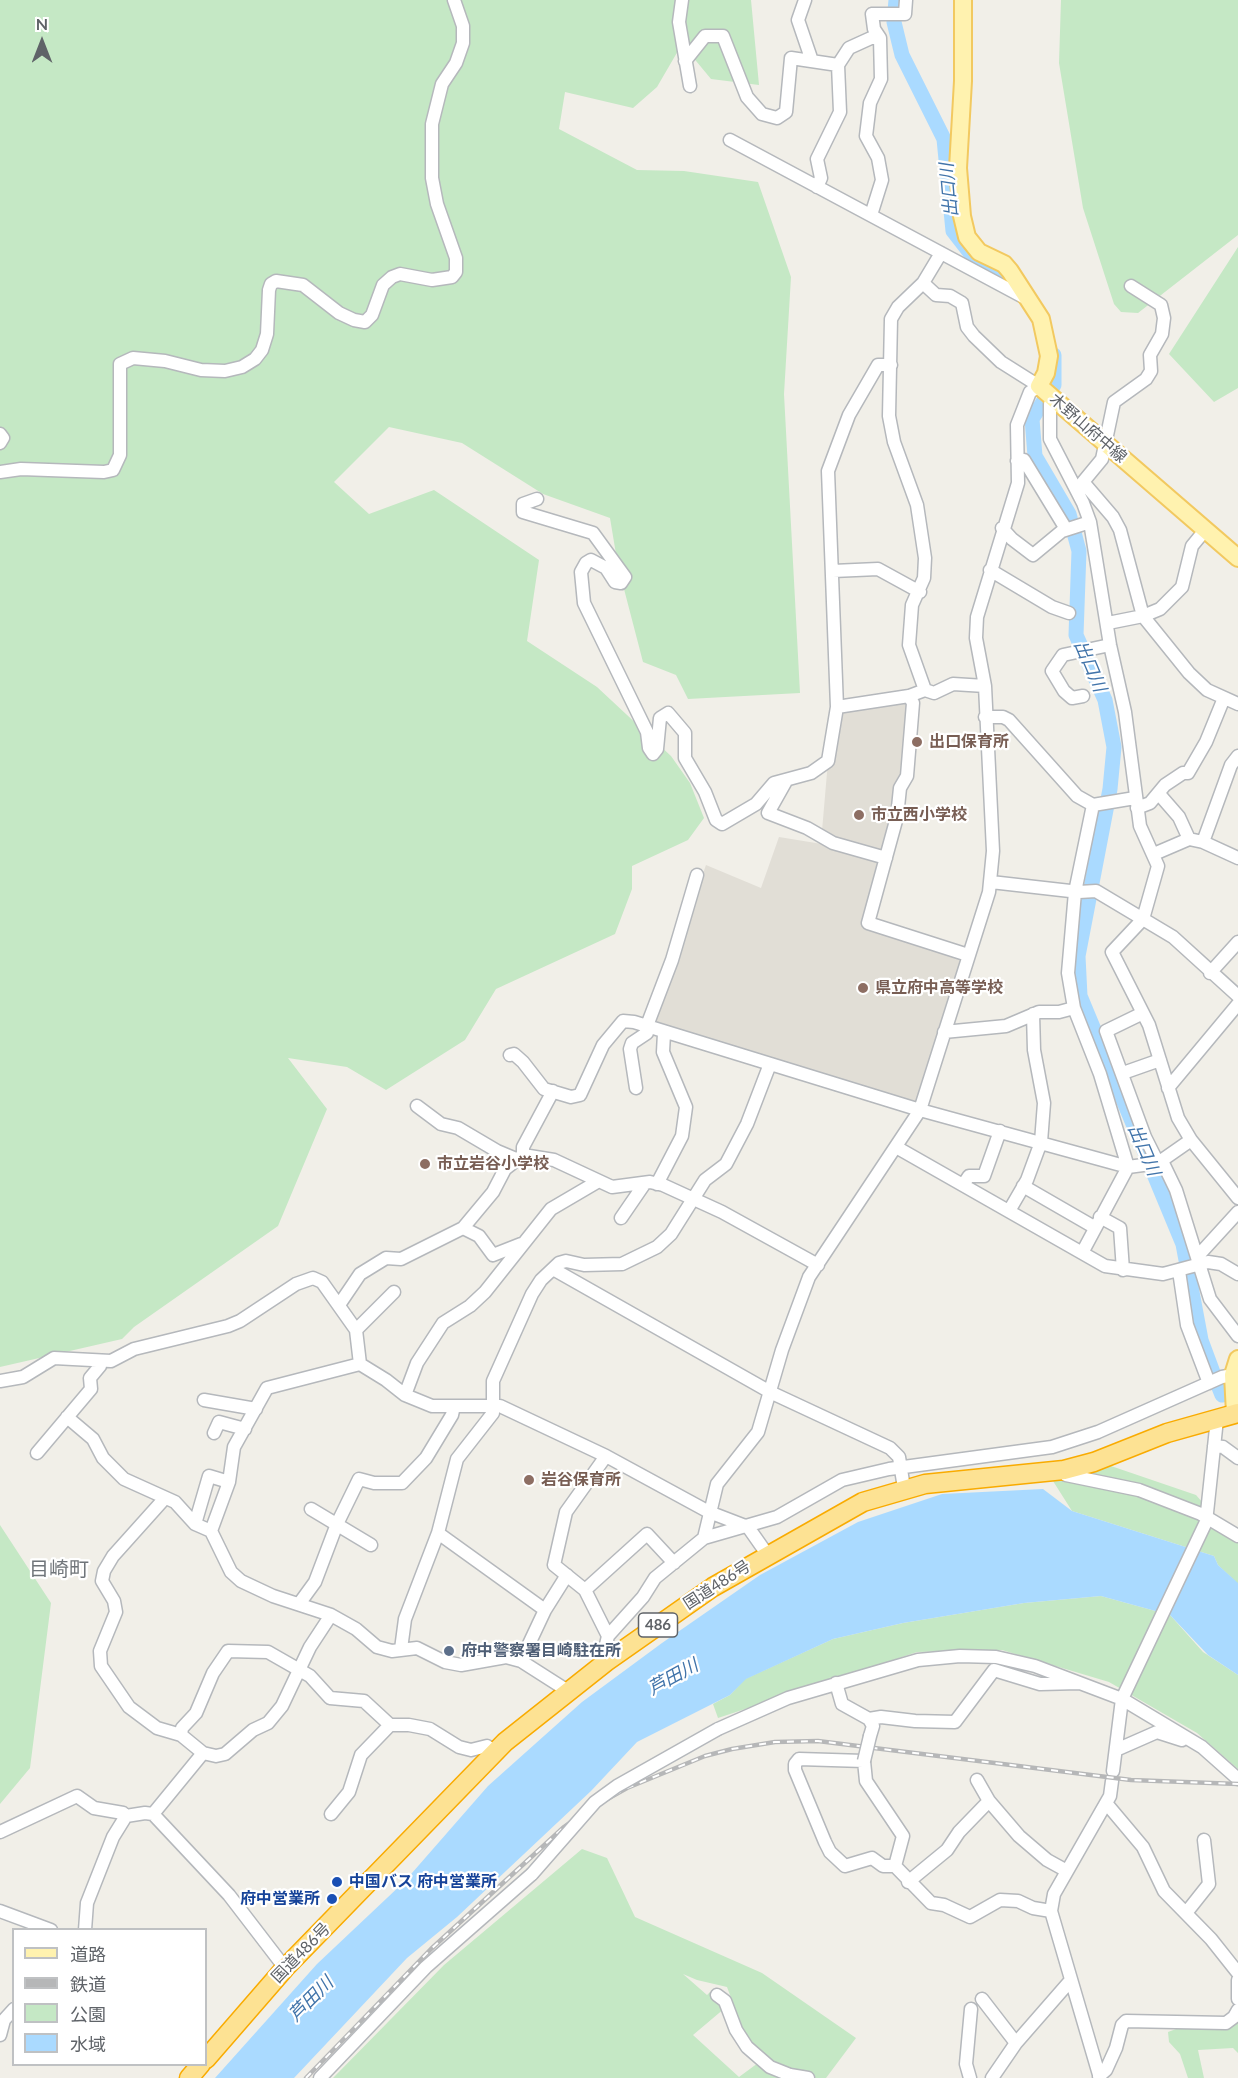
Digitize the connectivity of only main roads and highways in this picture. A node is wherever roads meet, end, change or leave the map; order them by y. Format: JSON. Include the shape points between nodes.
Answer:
{"nodes":[{"id":1,"x":963,"y":0,"type":"edge"},
{"id":2,"x":1238,"y":558,"type":"edge"},
{"id":3,"x":1238,"y":1359,"type":"edge"},
{"id":4,"x":1236,"y":1413,"type":"edge"},
{"id":5,"x":207,"y":2054,"type":"edge"}],
"edges":[{"from":1,"to":2,"type":"main road","name":"木野山府中線","via":[[958,168],[967,237],[979,252],[1004,264],[1041,319],[1049,356],[1045,391]]},
{"from":3,"to":4,"type":"main road","via":[[1227,1376]]},
{"from":4,"to":5,"type":"highway","name":"国道486号","number":"486","via":[[1064,1470],[972,1477],[904,1488],[863,1502],[713,1587],[606,1662],[495,1752]]}]}
